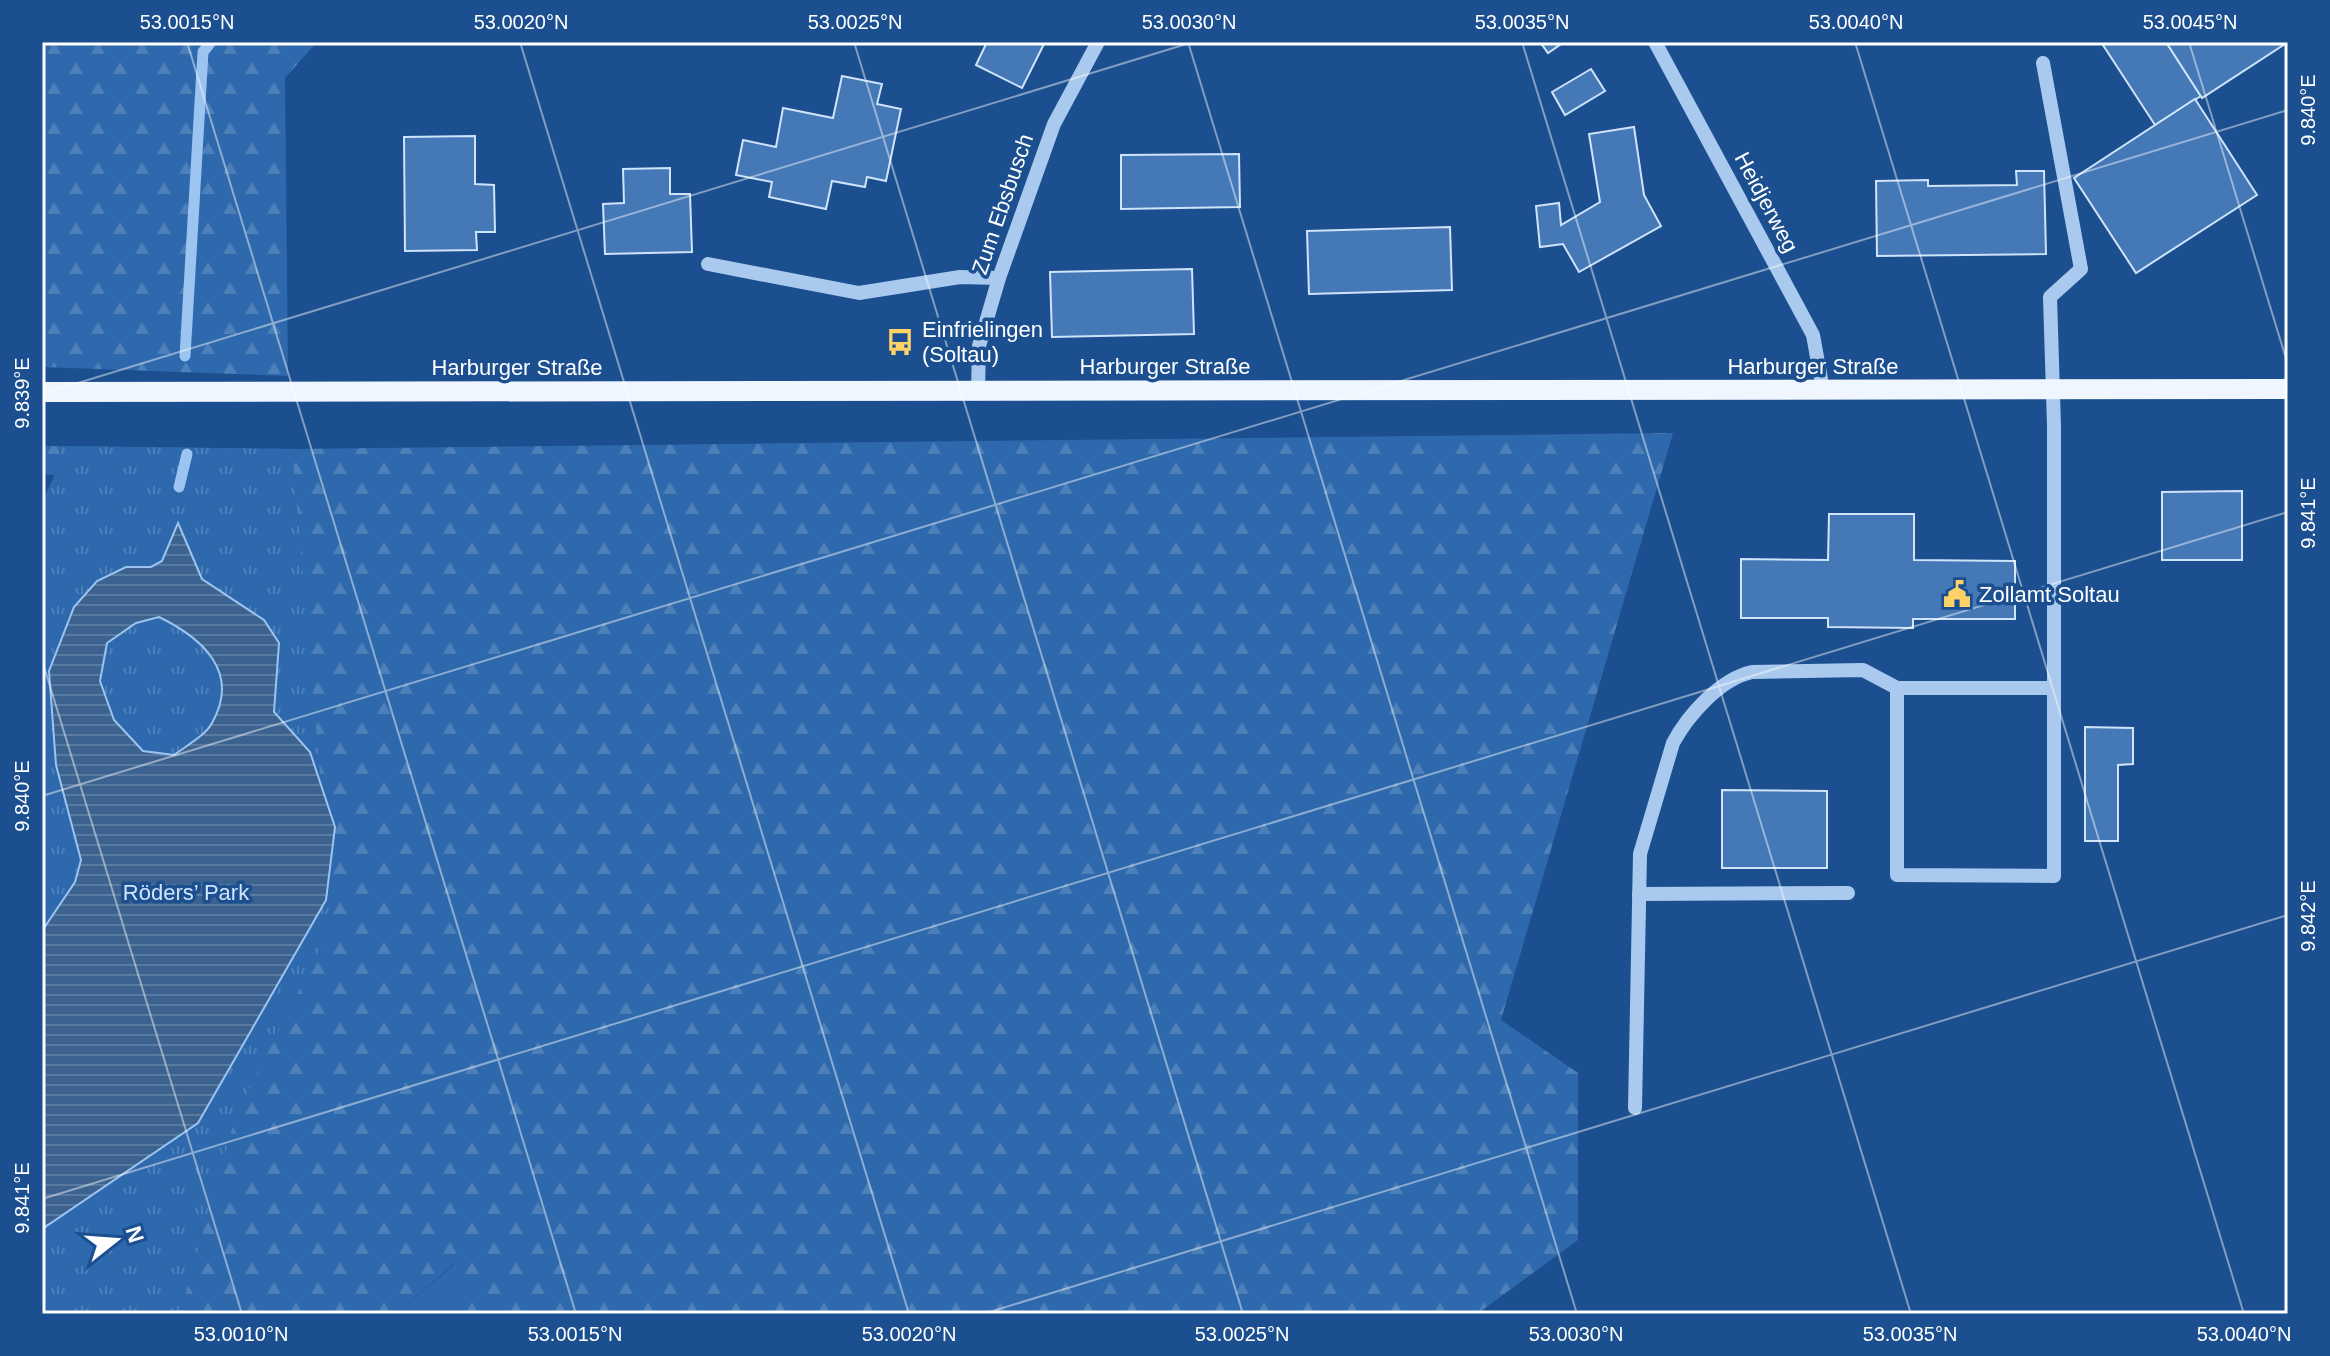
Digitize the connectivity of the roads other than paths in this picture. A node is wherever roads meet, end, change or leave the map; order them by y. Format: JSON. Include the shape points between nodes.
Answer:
{"nodes":[{"id":1,"x":1098,"y":42,"type":"edge"},
{"id":2,"x":1655,"y":42,"type":"edge"},
{"id":3,"x":2043,"y":63,"type":"dead end"},
{"id":4,"x":708,"y":264,"type":"dead end"},
{"id":5,"x":999,"y":278,"type":"junction"},
{"id":6,"x":2053,"y":389,"type":"junction"},
{"id":7,"x":2288,"y":389,"type":"edge"},
{"id":8,"x":1823,"y":390,"type":"junction"},
{"id":9,"x":978,"y":391,"type":"junction"},
{"id":10,"x":42,"y":392,"type":"edge"},
{"id":11,"x":1897,"y":688,"type":"junction"},
{"id":12,"x":2053,"y":688,"type":"junction"},
{"id":13,"x":1848,"y":893,"type":"dead end"},
{"id":14,"x":1639,"y":894,"type":"junction"},
{"id":15,"x":1635,"y":1108,"type":"dead end"}],
"edges":[{"from":1,"to":5,"type":"street","name":"Zum Ebsbusch","via":[[1054,124]]},
{"from":2,"to":8,"type":"street","name":"Heidjerweg","via":[[1813,335]]},
{"from":3,"to":6,"type":"street","via":[[2081,269],[2050,297]]},
{"from":4,"to":5,"type":"street","via":[[859,293],[960,277]]},
{"from":5,"to":9,"type":"street","name":"Zum Ebsbusch","via":[[979,346]]},
{"from":6,"to":7,"type":"main road","name":"Harburger Straße"},
{"from":6,"to":8,"type":"main road","name":"Harburger Straße"},
{"from":6,"to":12,"type":"street"},
{"from":8,"to":9,"type":"main road","name":"Harburger Straße"},
{"from":9,"to":10,"type":"main road","name":"Harburger Straße"},
{"from":11,"to":12,"type":"street"},
{"from":11,"to":12,"type":"street","via":[[1897,875],[2054,876]]},
{"from":11,"to":14,"type":"street","via":[[1863,670],[1752,672],[1726,683],[1682,726],[1673,743],[1640,854]]},
{"from":13,"to":14,"type":"street"},
{"from":14,"to":15,"type":"street"}]}
